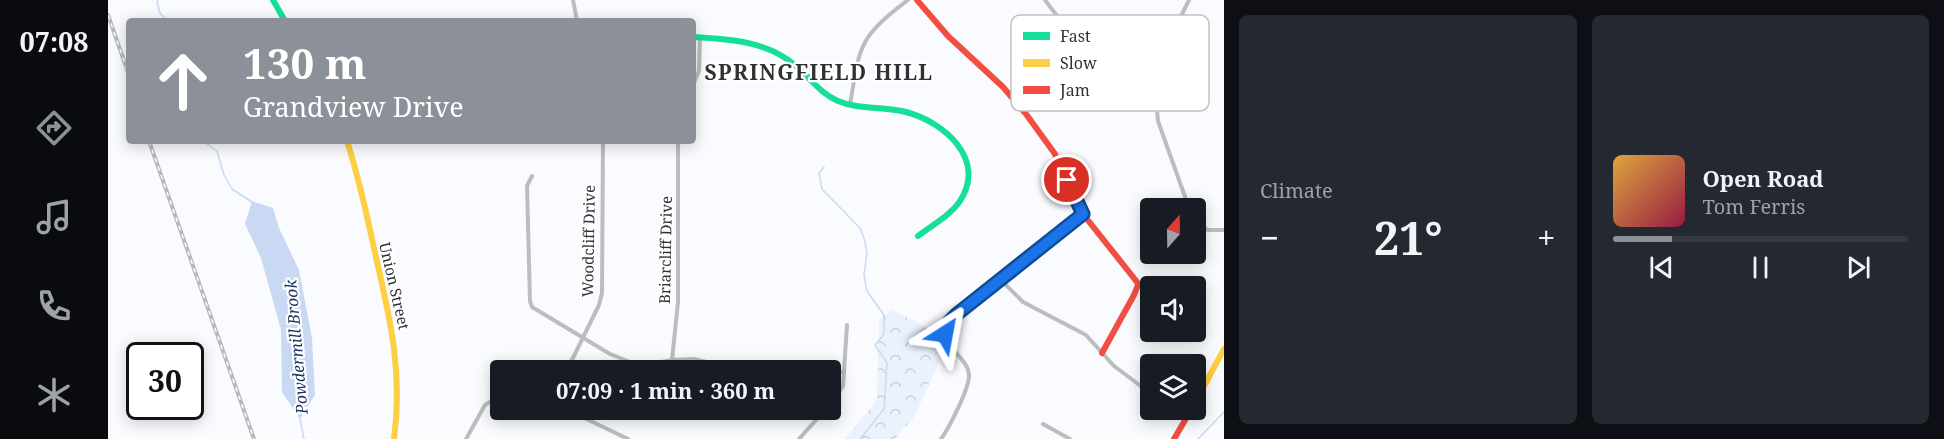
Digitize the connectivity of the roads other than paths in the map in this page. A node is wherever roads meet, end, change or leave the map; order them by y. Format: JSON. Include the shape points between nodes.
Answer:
{"nodes":[{"id":1,"x":273,"y":0,"type":"edge"},
{"id":2,"x":573,"y":0,"type":"edge"},
{"id":3,"x":908,"y":0,"type":"edge"},
{"id":4,"x":917,"y":0,"type":"edge"},
{"id":5,"x":1045,"y":0,"type":"edge"},
{"id":6,"x":1189,"y":0,"type":"edge"},
{"id":7,"x":1056,"y":15,"type":"edge"},
{"id":8,"x":1182,"y":15,"type":"edge"},
{"id":9,"x":283,"y":18,"type":"edge"},
{"id":10,"x":577,"y":18,"type":"edge"},
{"id":11,"x":697,"y":37,"type":"edge"},
{"id":12,"x":696,"y":78,"type":"edge"},
{"id":13,"x":1011,"y":96,"type":"edge"},
{"id":14,"x":850,"y":106,"type":"junction"},
{"id":15,"x":1023,"y":111,"type":"edge"},
{"id":16,"x":1157,"y":111,"type":"edge"},
{"id":17,"x":348,"y":144,"type":"edge"},
{"id":18,"x":603,"y":144,"type":"edge"},
{"id":19,"x":678,"y":144,"type":"edge"},
{"id":20,"x":532,"y":176,"type":"dead end"},
{"id":21,"x":1185,"y":198,"type":"edge"},
{"id":22,"x":1083,"y":214,"type":"junction"},
{"id":23,"x":1206,"y":229,"type":"edge"},
{"id":24,"x":1224,"y":230,"type":"edge"},
{"id":25,"x":918,"y":236,"type":"dead end"},
{"id":26,"x":1000,"y":280,"type":"junction"},
{"id":27,"x":847,"y":325,"type":"dead end"},
{"id":28,"x":584,"y":336,"type":"junction"},
{"id":29,"x":1224,"y":350,"type":"edge"},
{"id":30,"x":1102,"y":353,"type":"junction"},
{"id":31,"x":572,"y":360,"type":"edge"},
{"id":32,"x":625,"y":360,"type":"edge"},
{"id":33,"x":672,"y":360,"type":"joint"},
{"id":34,"x":702,"y":360,"type":"edge"},
{"id":35,"x":844,"y":372,"type":"joint"},
{"id":36,"x":1206,"y":383,"type":"edge"},
{"id":37,"x":1140,"y":386,"type":"edge"},
{"id":38,"x":841,"y":389,"type":"edge"},
{"id":39,"x":490,"y":402,"type":"edge"},
{"id":40,"x":589,"y":420,"type":"edge"},
{"id":41,"x":816,"y":420,"type":"edge"},
{"id":42,"x":1185,"y":420,"type":"edge"},
{"id":43,"x":1043,"y":424,"type":"dead end"},
{"id":44,"x":394,"y":439,"type":"edge"},
{"id":45,"x":466,"y":439,"type":"edge"},
{"id":46,"x":628,"y":439,"type":"edge"},
{"id":47,"x":799,"y":439,"type":"edge"},
{"id":48,"x":942,"y":439,"type":"edge"},
{"id":49,"x":1070,"y":439,"type":"edge"},
{"id":50,"x":1174,"y":439,"type":"edge"}],
"edges":[{"from":1,"to":9,"type":"street"},
{"from":2,"to":10,"type":"street"},
{"from":3,"to":14,"type":"street","via":[[879,22],[866,39],[858,59]]},
{"from":4,"to":13,"type":"street"},
{"from":5,"to":7,"type":"street"},
{"from":6,"to":8,"type":"street"},
{"from":11,"to":12,"type":"street"},
{"from":11,"to":14,"type":"street","via":[[749,42],[775,50],[821,91]]},
{"from":14,"to":25,"type":"street","via":[[914,115],[942,129],[962,150],[969,171],[964,194],[951,210]]},
{"from":15,"to":22,"type":"street","via":[[1055,154]]},
{"from":16,"to":21,"type":"street"},
{"from":17,"to":44,"type":"street","name":"Union Street","via":[[392,326],[399,373]]},
{"from":18,"to":28,"type":"street","name":"Woodcliff Drive","via":[[602,293]]},
{"from":19,"to":33,"type":"street","name":"Briarcliff Drive","via":[[678,302]]},
{"from":20,"to":28,"type":"street","via":[[527,186],[530,304]]},
{"from":22,"to":26,"type":"street"},
{"from":22,"to":30,"type":"street","via":[[1138,285]]},
{"from":23,"to":24,"type":"street"},
{"from":26,"to":30,"type":"street","via":[[1023,302],[1086,335]]},
{"from":26,"to":48,"type":"street","via":[[947,325],[947,340],[969,375]]},
{"from":27,"to":35,"type":"street"},
{"from":28,"to":31,"type":"street","name":"Woodcliff Drive"},
{"from":28,"to":32,"type":"street"},
{"from":29,"to":36,"type":"street"},
{"from":30,"to":37,"type":"street"},
{"from":33,"to":34,"type":"street"},
{"from":35,"to":38,"type":"street"},
{"from":39,"to":45,"type":"street"},
{"from":40,"to":46,"type":"street"},
{"from":41,"to":47,"type":"street"},
{"from":42,"to":50,"type":"street"},
{"from":43,"to":49,"type":"street"}]}
